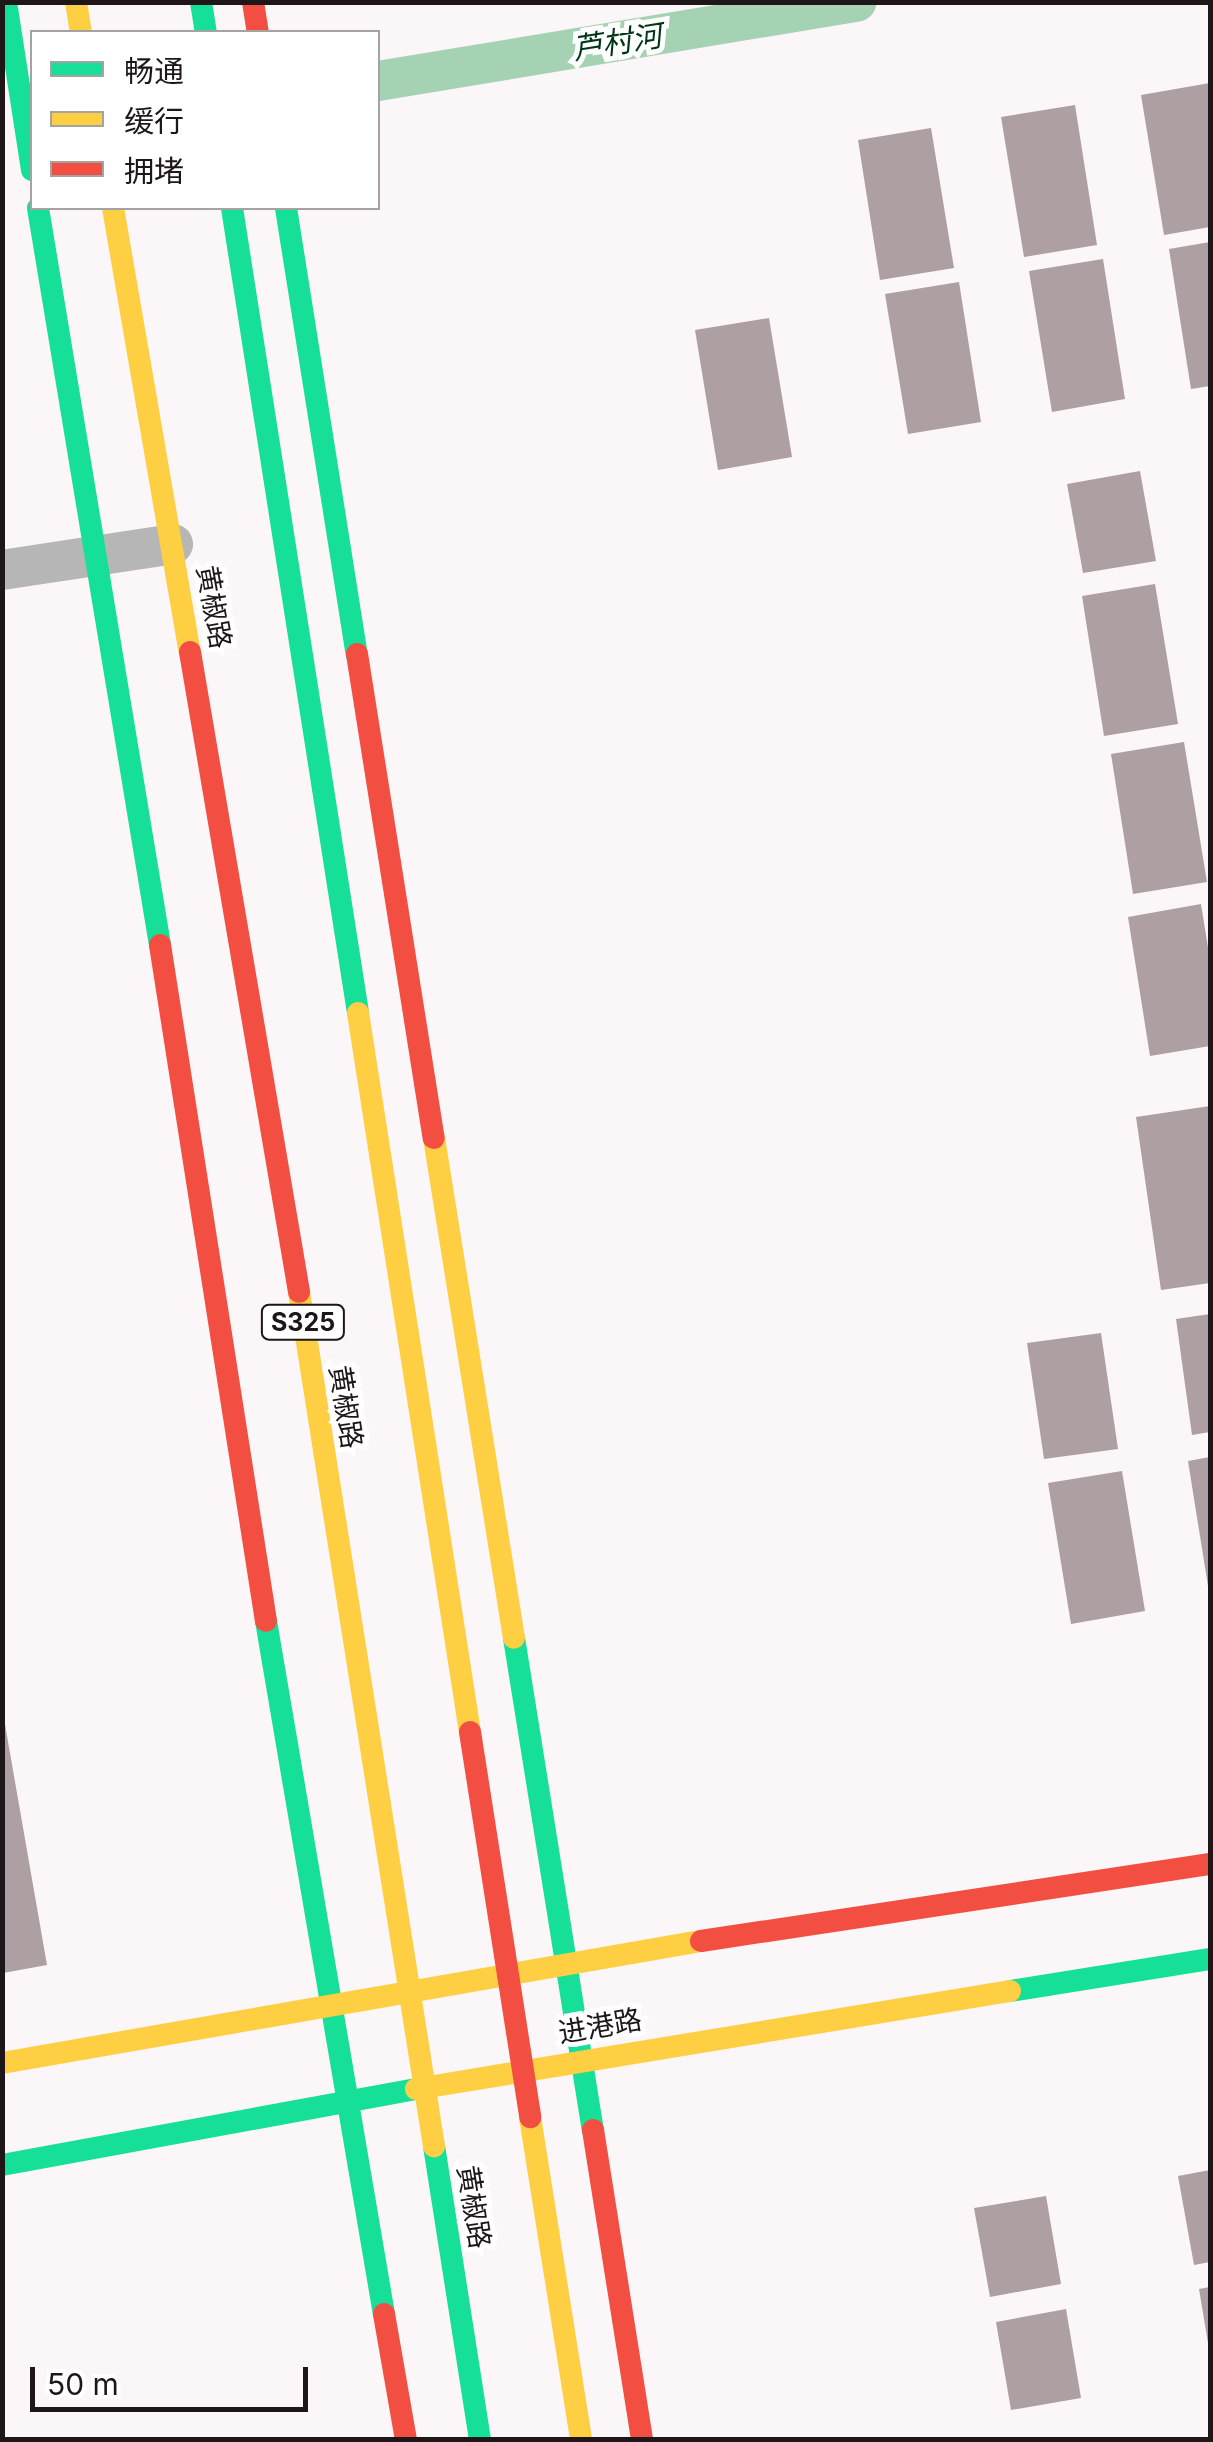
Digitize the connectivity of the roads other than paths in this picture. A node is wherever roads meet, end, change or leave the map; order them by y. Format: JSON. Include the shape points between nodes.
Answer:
{"nodes":[{"id":1,"x":6,"y":2,"type":"edge"},
{"id":2,"x":76,"y":2,"type":"edge"},
{"id":3,"x":81,"y":30,"type":"edge"},
{"id":4,"x":9,"y":41,"type":"edge"},
{"id":5,"x":30,"y":159,"type":"edge"},
{"id":6,"x":38,"y":210,"type":"edge"},
{"id":7,"x":113,"y":210,"type":"edge"},
{"id":8,"x":232,"y":210,"type":"edge"},
{"id":9,"x":286,"y":210,"type":"edge"},
{"id":10,"x":172,"y":544,"type":"junction"},
{"id":11,"x":96,"y":556,"type":"junction"},
{"id":12,"x":2,"y":570,"type":"edge"},
{"id":13,"x":1210,"y":1864,"type":"edge"},
{"id":14,"x":1210,"y":1959,"type":"edge"},
{"id":15,"x":566,"y":1961,"type":"junction"},
{"id":16,"x":507,"y":1972,"type":"junction"},
{"id":17,"x":406,"y":1992,"type":"junction"},
{"id":18,"x":329,"y":2005,"type":"junction"},
{"id":19,"x":582,"y":2059,"type":"junction"},
{"id":20,"x":2,"y":2063,"type":"edge"},
{"id":21,"x":522,"y":2071,"type":"junction"},
{"id":22,"x":426,"y":2091,"type":"junction"},
{"id":23,"x":347,"y":2104,"type":"junction"},
{"id":24,"x":2,"y":2165,"type":"edge"},
{"id":25,"x":406,"y":2440,"type":"edge"},
{"id":26,"x":480,"y":2440,"type":"edge"},
{"id":27,"x":580,"y":2440,"type":"edge"},
{"id":28,"x":642,"y":2440,"type":"edge"}],
"edges":[{"from":1,"to":4,"type":"main road"},
{"from":2,"to":3,"type":"main road"},
{"from":4,"to":5,"type":"main road"},
{"from":6,"to":11,"type":"main road"},
{"from":7,"to":10,"type":"main road","name":"黄椒路","number":"S325"},
{"from":8,"to":16,"type":"main road"},
{"from":9,"to":15,"type":"main road"},
{"from":10,"to":11,"type":"street"},
{"from":10,"to":17,"type":"main road","name":"黄椒路","number":"S325","via":[[270,1107]]},
{"from":11,"to":12,"type":"street"},
{"from":11,"to":18,"type":"main road"},
{"from":13,"to":15,"type":"main road"},
{"from":14,"to":19,"type":"main road","name":"进港路"},
{"from":15,"to":16,"type":"main road"},
{"from":15,"to":19,"type":"main road"},
{"from":16,"to":17,"type":"main road"},
{"from":16,"to":21,"type":"main road"},
{"from":17,"to":18,"type":"main road"},
{"from":17,"to":22,"type":"main road","name":"黄椒路","number":"S325"},
{"from":18,"to":20,"type":"main road"},
{"from":18,"to":23,"type":"main road"},
{"from":19,"to":21,"type":"main road","name":"进港路"},
{"from":19,"to":28,"type":"main road"},
{"from":21,"to":22,"type":"main road","name":"进港路"},
{"from":21,"to":27,"type":"main road"},
{"from":22,"to":23,"type":"main road","name":"进港路"},
{"from":22,"to":26,"type":"main road","name":"黄椒路","number":"S325"},
{"from":23,"to":24,"type":"main road","name":"进港路"},
{"from":23,"to":25,"type":"main road"}]}
